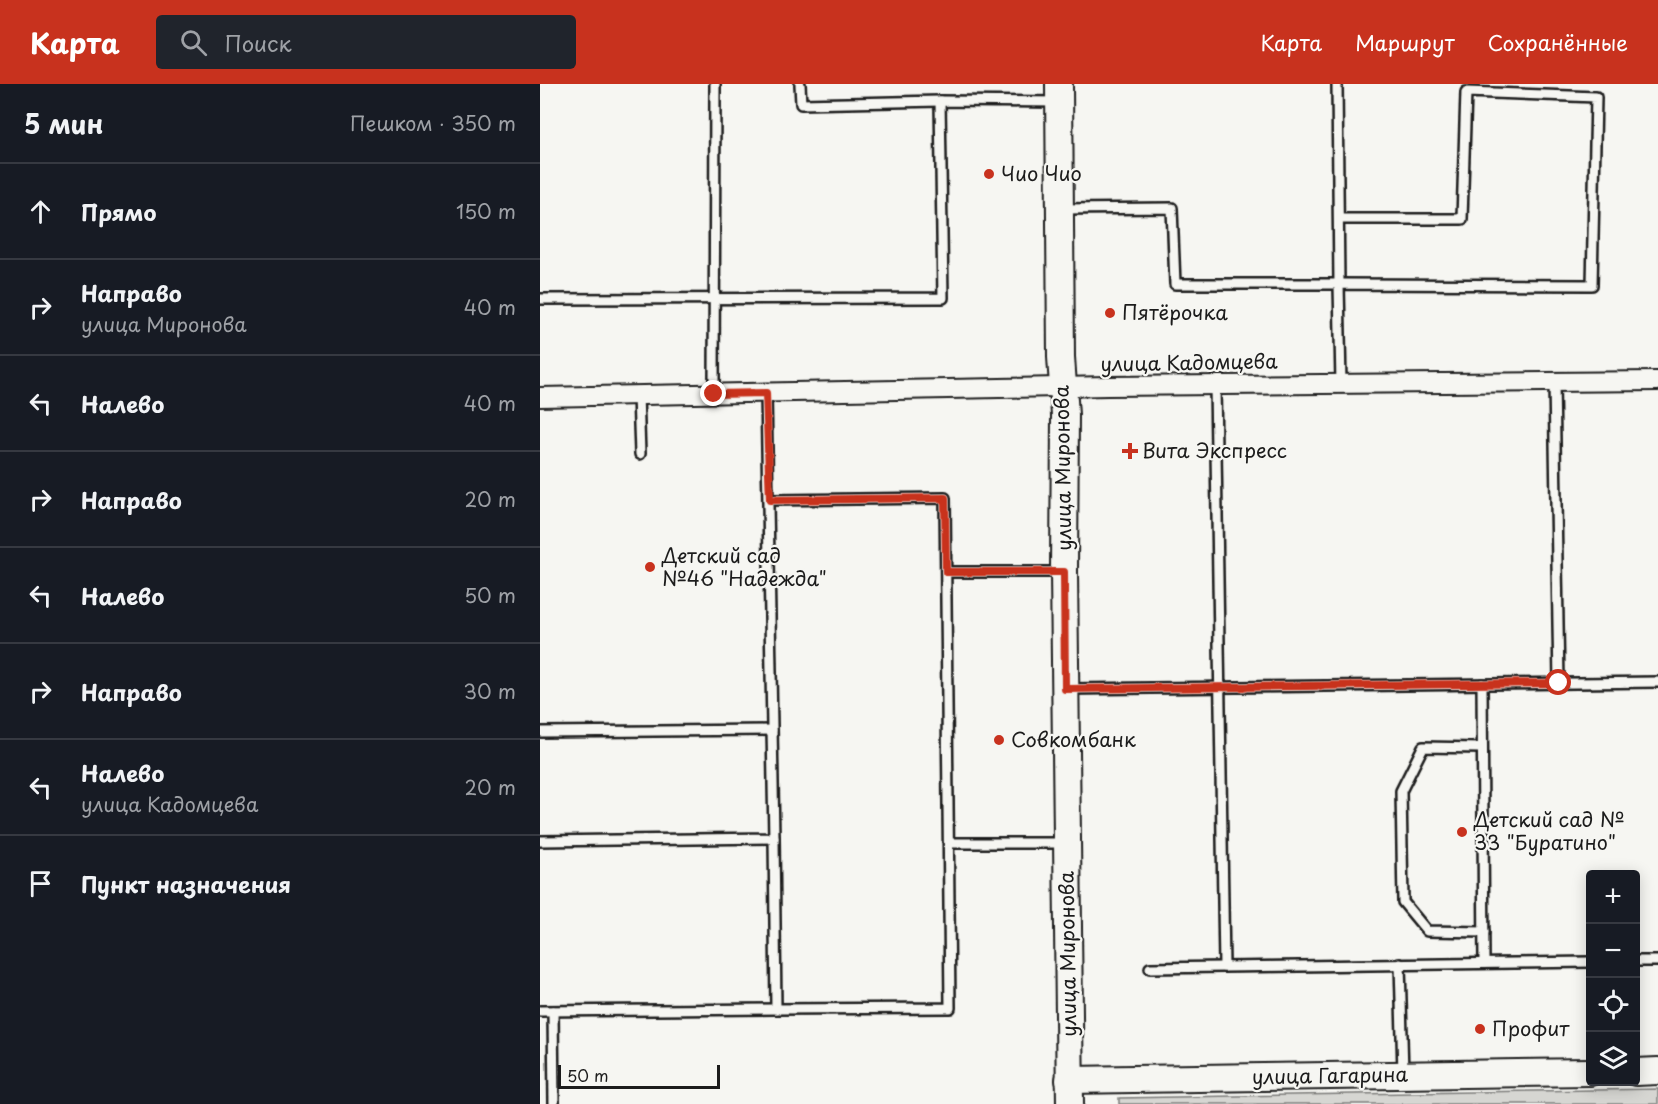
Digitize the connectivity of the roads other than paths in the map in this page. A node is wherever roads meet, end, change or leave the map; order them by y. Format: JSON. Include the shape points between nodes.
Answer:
{"nodes":[{"id":1,"x":716,"y":84,"type":"edge"},
{"id":2,"x":800,"y":84,"type":"edge"},
{"id":3,"x":1337,"y":84,"type":"edge"},
{"id":4,"x":1466,"y":88,"type":"edge"},
{"id":5,"x":1059,"y":93,"type":"edge"},
{"id":6,"x":940,"y":101,"type":"junction"},
{"id":7,"x":1060,"y":210,"type":"junction"},
{"id":8,"x":1339,"y":219,"type":"junction"},
{"id":9,"x":1339,"y":285,"type":"junction"},
{"id":10,"x":540,"y":299,"type":"edge"},
{"id":11,"x":716,"y":299,"type":"junction"},
{"id":12,"x":1658,"y":381,"type":"edge"},
{"id":13,"x":1554,"y":382,"type":"junction"},
{"id":14,"x":1341,"y":384,"type":"junction"},
{"id":15,"x":1215,"y":385,"type":"junction"},
{"id":16,"x":1062,"y":387,"type":"junction"},
{"id":17,"x":766,"y":393,"type":"junction"},
{"id":18,"x":714,"y":394,"type":"junction"},
{"id":19,"x":638,"y":395,"type":"junction"},
{"id":20,"x":540,"y":397,"type":"edge"},
{"id":21,"x":640,"y":454,"type":"dead end"},
{"id":22,"x":770,"y":500,"type":"junction"},
{"id":23,"x":946,"y":572,"type":"junction"},
{"id":24,"x":1064,"y":572,"type":"junction"},
{"id":25,"x":1658,"y":682,"type":"edge"},
{"id":26,"x":1559,"y":683,"type":"junction"},
{"id":27,"x":1482,"y":684,"type":"junction"},
{"id":28,"x":1221,"y":687,"type":"junction"},
{"id":29,"x":1065,"y":689,"type":"junction"},
{"id":30,"x":772,"y":730,"type":"junction"},
{"id":31,"x":540,"y":732,"type":"edge"},
{"id":32,"x":1481,"y":748,"type":"junction"},
{"id":33,"x":774,"y":838,"type":"junction"},
{"id":34,"x":540,"y":841,"type":"edge"},
{"id":35,"x":949,"y":843,"type":"junction"},
{"id":36,"x":1067,"y":843,"type":"junction"},
{"id":37,"x":1484,"y":932,"type":"junction"},
{"id":38,"x":1640,"y":961,"type":"edge"},
{"id":39,"x":1658,"y":961,"type":"edge"},
{"id":40,"x":1586,"y":962,"type":"edge"},
{"id":41,"x":1484,"y":963,"type":"junction"},
{"id":42,"x":1400,"y":964,"type":"junction"},
{"id":43,"x":1224,"y":967,"type":"junction"},
{"id":44,"x":1150,"y":968,"type":"dead end"},
{"id":45,"x":776,"y":1009,"type":"junction"},
{"id":46,"x":540,"y":1011,"type":"edge"},
{"id":47,"x":553,"y":1011,"type":"junction"},
{"id":48,"x":1658,"y":1071,"type":"edge"},
{"id":49,"x":1586,"y":1072,"type":"edge"},
{"id":50,"x":1640,"y":1072,"type":"edge"},
{"id":51,"x":1403,"y":1075,"type":"junction"},
{"id":52,"x":1069,"y":1092,"type":"edge"},
{"id":53,"x":554,"y":1104,"type":"edge"}],
"edges":[{"from":1,"to":11,"type":"lane"},
{"from":2,"to":6,"type":"lane","via":[[801,104]]},
{"from":3,"to":8,"type":"lane"},
{"from":4,"to":8,"type":"lane","via":[[1462,219]]},
{"from":4,"to":9,"type":"lane","via":[[1596,97],[1592,285]]},
{"from":5,"to":6,"type":"lane"},
{"from":5,"to":7,"type":"main road","name":"улица Миронова"},
{"from":6,"to":11,"type":"lane","via":[[943,298]]},
{"from":7,"to":9,"type":"lane","via":[[1172,208],[1175,284]]},
{"from":7,"to":16,"type":"main road","name":"улица Миронова"},
{"from":8,"to":9,"type":"lane"},
{"from":9,"to":14,"type":"lane"},
{"from":10,"to":11,"type":"lane"},
{"from":11,"to":18,"type":"lane"},
{"from":12,"to":13,"type":"street","name":"улица Кадомцева"},
{"from":13,"to":14,"type":"street","name":"улица Кадомцева"},
{"from":13,"to":26,"type":"lane"},
{"from":14,"to":15,"type":"street","name":"улица Кадомцева"},
{"from":15,"to":16,"type":"street","name":"улица Кадомцева"},
{"from":15,"to":28,"type":"lane"},
{"from":16,"to":17,"type":"street","name":"улица Кадомцева"},
{"from":16,"to":24,"type":"main road","name":"улица Миронова"},
{"from":17,"to":18,"type":"street","name":"улица Кадомцева"},
{"from":17,"to":22,"type":"lane"},
{"from":18,"to":19,"type":"street","name":"улица Кадомцева"},
{"from":19,"to":20,"type":"street","name":"улица Кадомцева"},
{"from":19,"to":21,"type":"lane"},
{"from":22,"to":23,"type":"lane","via":[[945,498]]},
{"from":22,"to":30,"type":"lane"},
{"from":23,"to":24,"type":"lane"},
{"from":23,"to":35,"type":"lane"},
{"from":24,"to":29,"type":"main road","name":"улица Миронова"},
{"from":25,"to":26,"type":"lane"},
{"from":26,"to":27,"type":"lane"},
{"from":27,"to":28,"type":"lane"},
{"from":27,"to":32,"type":"lane"},
{"from":28,"to":29,"type":"lane"},
{"from":28,"to":43,"type":"lane"},
{"from":29,"to":36,"type":"main road","name":"улица Миронова"},
{"from":30,"to":31,"type":"lane"},
{"from":30,"to":33,"type":"lane"},
{"from":32,"to":37,"type":"lane"},
{"from":32,"to":37,"type":"lane","via":[[1423,747],[1401,792],[1403,902],[1427,932]]},
{"from":33,"to":34,"type":"lane"},
{"from":33,"to":45,"type":"lane"},
{"from":35,"to":36,"type":"lane"},
{"from":35,"to":45,"type":"lane","via":[[950,1008]]},
{"from":36,"to":52,"type":"main road","name":"улица Миронова"},
{"from":37,"to":41,"type":"lane"},
{"from":38,"to":39,"type":"lane"},
{"from":40,"to":41,"type":"lane"},
{"from":41,"to":42,"type":"lane"},
{"from":42,"to":43,"type":"lane"},
{"from":42,"to":51,"type":"lane"},
{"from":43,"to":44,"type":"lane"},
{"from":45,"to":47,"type":"lane"},
{"from":46,"to":47,"type":"lane"},
{"from":47,"to":53,"type":"lane"},
{"from":48,"to":50,"type":"main road"},
{"from":49,"to":51,"type":"main road","name":"улица Гагарина"},
{"from":51,"to":52,"type":"main road","name":"улица Гагарина"}]}
